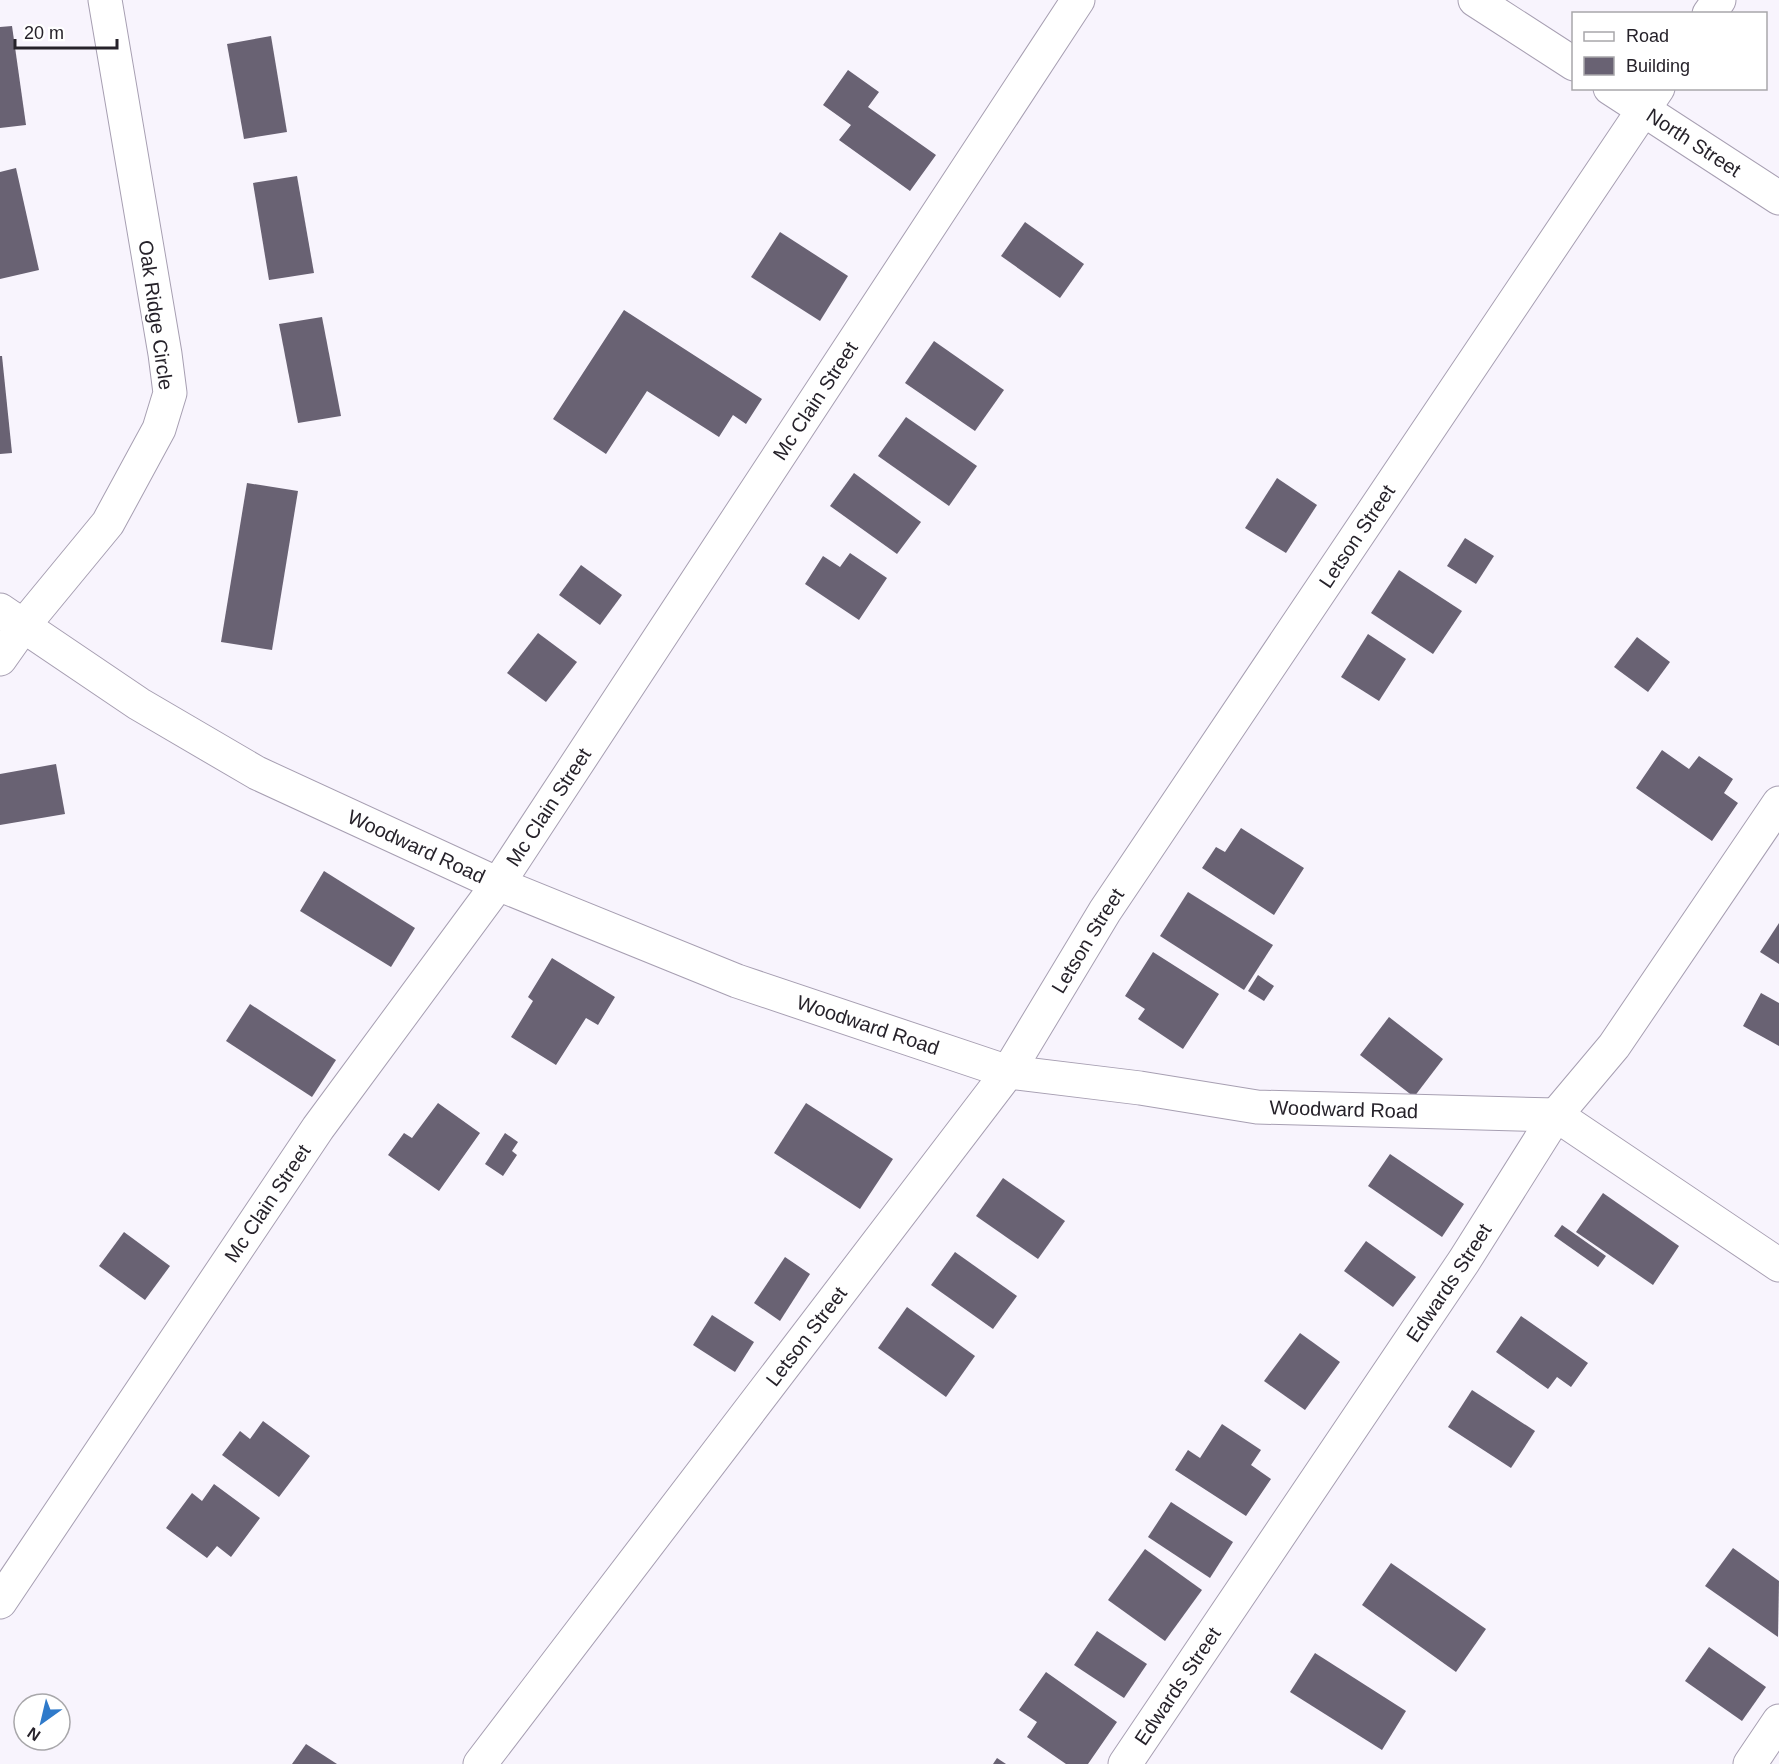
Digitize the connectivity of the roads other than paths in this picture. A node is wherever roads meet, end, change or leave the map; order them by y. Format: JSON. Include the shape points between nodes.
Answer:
{"nodes":[{"id":1,"x":105,"y":0,"type":"edge"},
{"id":2,"x":1078,"y":0,"type":"edge"},
{"id":3,"x":1475,"y":0,"type":"edge"},
{"id":4,"x":1572,"y":63,"type":"edge"},
{"id":5,"x":1617,"y":90,"type":"edge"},
{"id":6,"x":1650,"y":99,"type":"edge"},
{"id":7,"x":1779,"y":198,"type":"edge"},
{"id":8,"x":12,"y":618,"type":"edge"},
{"id":9,"x":0,"y":659,"type":"edge"},
{"id":10,"x":1779,"y":804,"type":"edge"},
{"id":11,"x":498,"y":884,"type":"junction"},
{"id":12,"x":1008,"y":1072,"type":"junction"},
{"id":13,"x":1556,"y":1115,"type":"junction"},
{"id":14,"x":1779,"y":1265,"type":"edge"},
{"id":15,"x":0,"y":1602,"type":"edge"},
{"id":16,"x":1779,"y":1722,"type":"edge"},
{"id":17,"x":480,"y":1764,"type":"edge"},
{"id":18,"x":1125,"y":1764,"type":"edge"},
{"id":19,"x":1750,"y":1764,"type":"edge"}],
"edges":[{"from":1,"to":8,"type":"street","name":"Oak Ridge Circle","via":[[170,393],[159,429],[108,523]]},
{"from":2,"to":11,"type":"street","name":"Mc Clain Street"},
{"from":3,"to":4,"type":"street"},
{"from":5,"to":6,"type":"street","name":"North Street"},
{"from":6,"to":7,"type":"street","name":"North Street"},
{"from":6,"to":12,"type":"street","name":"Letson Street","via":[[1105,911]]},
{"from":8,"to":9,"type":"street","name":"Oak Ridge Circle"},
{"from":8,"to":11,"type":"street","name":"Woodward Road","via":[[139,704],[257,773]]},
{"from":10,"to":13,"type":"street","name":"Edwards Street","via":[[1614,1046]]},
{"from":11,"to":12,"type":"street","name":"Woodward Road","via":[[737,981]]},
{"from":11,"to":15,"type":"street","name":"Mc Clain Street","via":[[318,1128]]},
{"from":12,"to":13,"type":"street","name":"Woodward Road","via":[[1257,1107]]},
{"from":12,"to":17,"type":"street","name":"Letson Street"},
{"from":13,"to":14,"type":"street"},
{"from":13,"to":18,"type":"street","name":"Edwards Street","via":[[1464,1261]]},
{"from":16,"to":19,"type":"street"}]}
